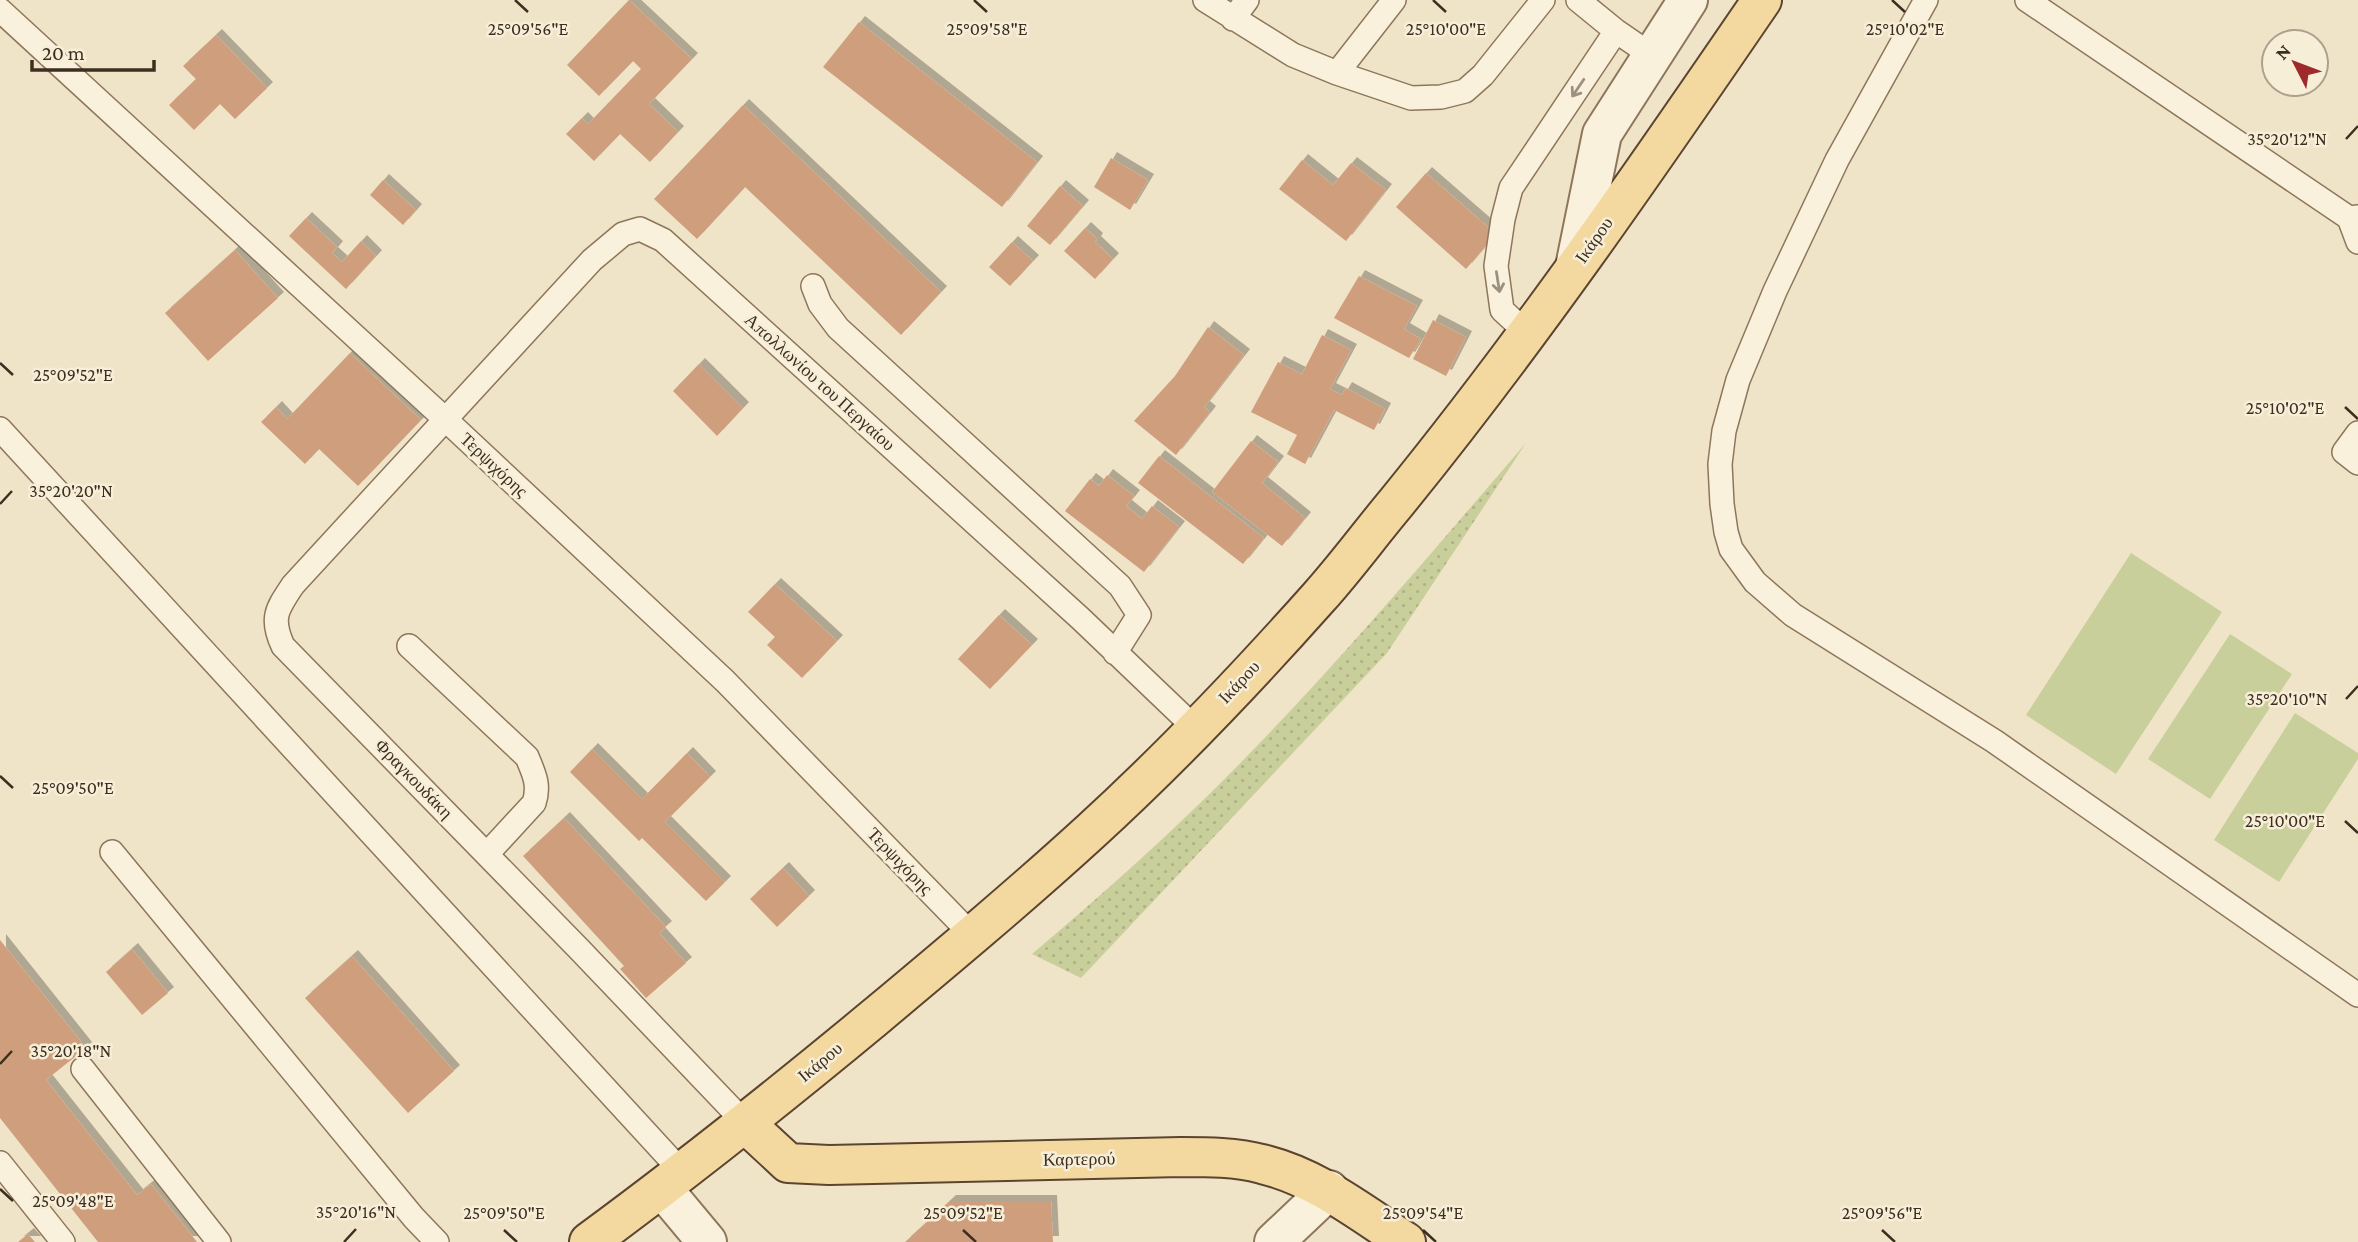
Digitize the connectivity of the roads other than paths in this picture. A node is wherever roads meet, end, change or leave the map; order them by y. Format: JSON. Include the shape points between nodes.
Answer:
{"nodes":[{"id":1,"x":1205,"y":0,"type":"edge"},
{"id":2,"x":1247,"y":0,"type":"edge"},
{"id":3,"x":1394,"y":0,"type":"edge"},
{"id":4,"x":1543,"y":0,"type":"edge"},
{"id":5,"x":1578,"y":0,"type":"edge"},
{"id":6,"x":1688,"y":0,"type":"edge"},
{"id":7,"x":1762,"y":0,"type":"edge"},
{"id":8,"x":1926,"y":0,"type":"edge"},
{"id":9,"x":2027,"y":0,"type":"edge"},
{"id":10,"x":0,"y":10,"type":"edge"},
{"id":11,"x":1233,"y":19,"type":"junction"},
{"id":12,"x":1616,"y":31,"type":"junction"},
{"id":13,"x":1651,"y":55,"type":"junction"},
{"id":14,"x":1337,"y":73,"type":"junction"},
{"id":15,"x":2353,"y":217,"type":"edge"},
{"id":16,"x":2358,"y":242,"type":"edge"},
{"id":17,"x":1576,"y":267,"type":"junction"},
{"id":18,"x":813,"y":286,"type":"dead end"},
{"id":19,"x":1528,"y":334,"type":"junction"},
{"id":20,"x":445,"y":419,"type":"junction"},
{"id":21,"x":0,"y":429,"type":"edge"},
{"id":22,"x":2358,"y":433,"type":"edge"},
{"id":23,"x":2358,"y":463,"type":"edge"},
{"id":24,"x":408,"y":646,"type":"dead end"},
{"id":25,"x":1115,"y":653,"type":"junction"},
{"id":26,"x":1195,"y":728,"type":"junction"},
{"id":27,"x":112,"y":852,"type":"dead end"},
{"id":28,"x":487,"y":854,"type":"junction"},
{"id":29,"x":973,"y":936,"type":"junction"},
{"id":30,"x":2358,"y":995,"type":"edge"},
{"id":31,"x":83,"y":1069,"type":"dead end"},
{"id":32,"x":746,"y":1124,"type":"junction"},
{"id":33,"x":0,"y":1163,"type":"edge"},
{"id":34,"x":673,"y":1181,"type":"junction"},
{"id":35,"x":1329,"y":1190,"type":"junction"},
{"id":36,"x":63,"y":1242,"type":"edge"},
{"id":37,"x":219,"y":1242,"type":"edge"},
{"id":38,"x":438,"y":1242,"type":"edge"},
{"id":39,"x":589,"y":1242,"type":"edge"},
{"id":40,"x":707,"y":1242,"type":"edge"},
{"id":41,"x":1274,"y":1242,"type":"edge"},
{"id":42,"x":1406,"y":1242,"type":"edge"}],
"edges":[{"from":1,"to":11,"type":"lane"},
{"from":2,"to":11,"type":"lane"},
{"from":3,"to":14,"type":"lane"},
{"from":4,"to":14,"type":"lane","via":[[1465,91],[1411,98]]},
{"from":5,"to":12,"type":"lane"},
{"from":6,"to":13,"type":"street"},
{"from":7,"to":17,"type":"main road","name":"Ικάρου"},
{"from":8,"to":30,"type":"lane","via":[[1837,160],[1738,380],[1720,464],[1731,548],[1755,582],[1793,615],[1994,741]]},
{"from":9,"to":15,"type":"lane"},
{"from":10,"to":20,"type":"lane","name":"Τερψιχόρης"},
{"from":11,"to":14,"type":"lane","via":[[1293,55]]},
{"from":12,"to":13,"type":"lane"},
{"from":12,"to":19,"type":"lane","one_way":true,"via":[[1511,188],[1496,266],[1502,310]]},
{"from":13,"to":17,"type":"street","via":[[1602,134]]},
{"from":15,"to":16,"type":"lane"},
{"from":17,"to":19,"type":"main road","name":"Ικάρου"},
{"from":18,"to":25,"type":"lane","via":[[838,328],[1120,586],[1139,615]]},
{"from":19,"to":26,"type":"main road","name":"Ικάρου","via":[[1321,595]]},
{"from":20,"to":25,"type":"lane","name":"Απολλωνίου του Περγαίου","via":[[592,260],[623,234],[640,229],[663,240]]},
{"from":20,"to":28,"type":"lane","name":"Φραγκουδάκη","via":[[293,585],[276,615],[276,630],[284,646]]},
{"from":20,"to":29,"type":"lane","name":"Τερψιχόρης","via":[[725,681]]},
{"from":21,"to":34,"type":"lane"},
{"from":22,"to":23,"type":"lane","via":[[2344,452]]},
{"from":24,"to":28,"type":"lane","via":[[527,757],[537,781],[534,803]]},
{"from":25,"to":26,"type":"lane","name":"Απολλωνίου του Περγαίου"},
{"from":26,"to":29,"type":"main road","name":"Ικάρου","via":[[1101,822]]},
{"from":27,"to":38,"type":"lane"},
{"from":28,"to":32,"type":"lane","name":"Φραγκουδάκη"},
{"from":29,"to":32,"type":"main road","name":"Ικάρου"},
{"from":31,"to":37,"type":"lane"},
{"from":32,"to":34,"type":"main road","name":"Ικάρου"},
{"from":32,"to":35,"type":"main road","name":"Καρτερού","via":[[788,1163],[1221,1157],[1262,1164]]},
{"from":33,"to":36,"type":"lane"},
{"from":34,"to":39,"type":"main road","name":"Ικάρου"},
{"from":34,"to":40,"type":"street"},
{"from":35,"to":41,"type":"street"},
{"from":35,"to":42,"type":"main road","name":"Καρτερού"}]}
